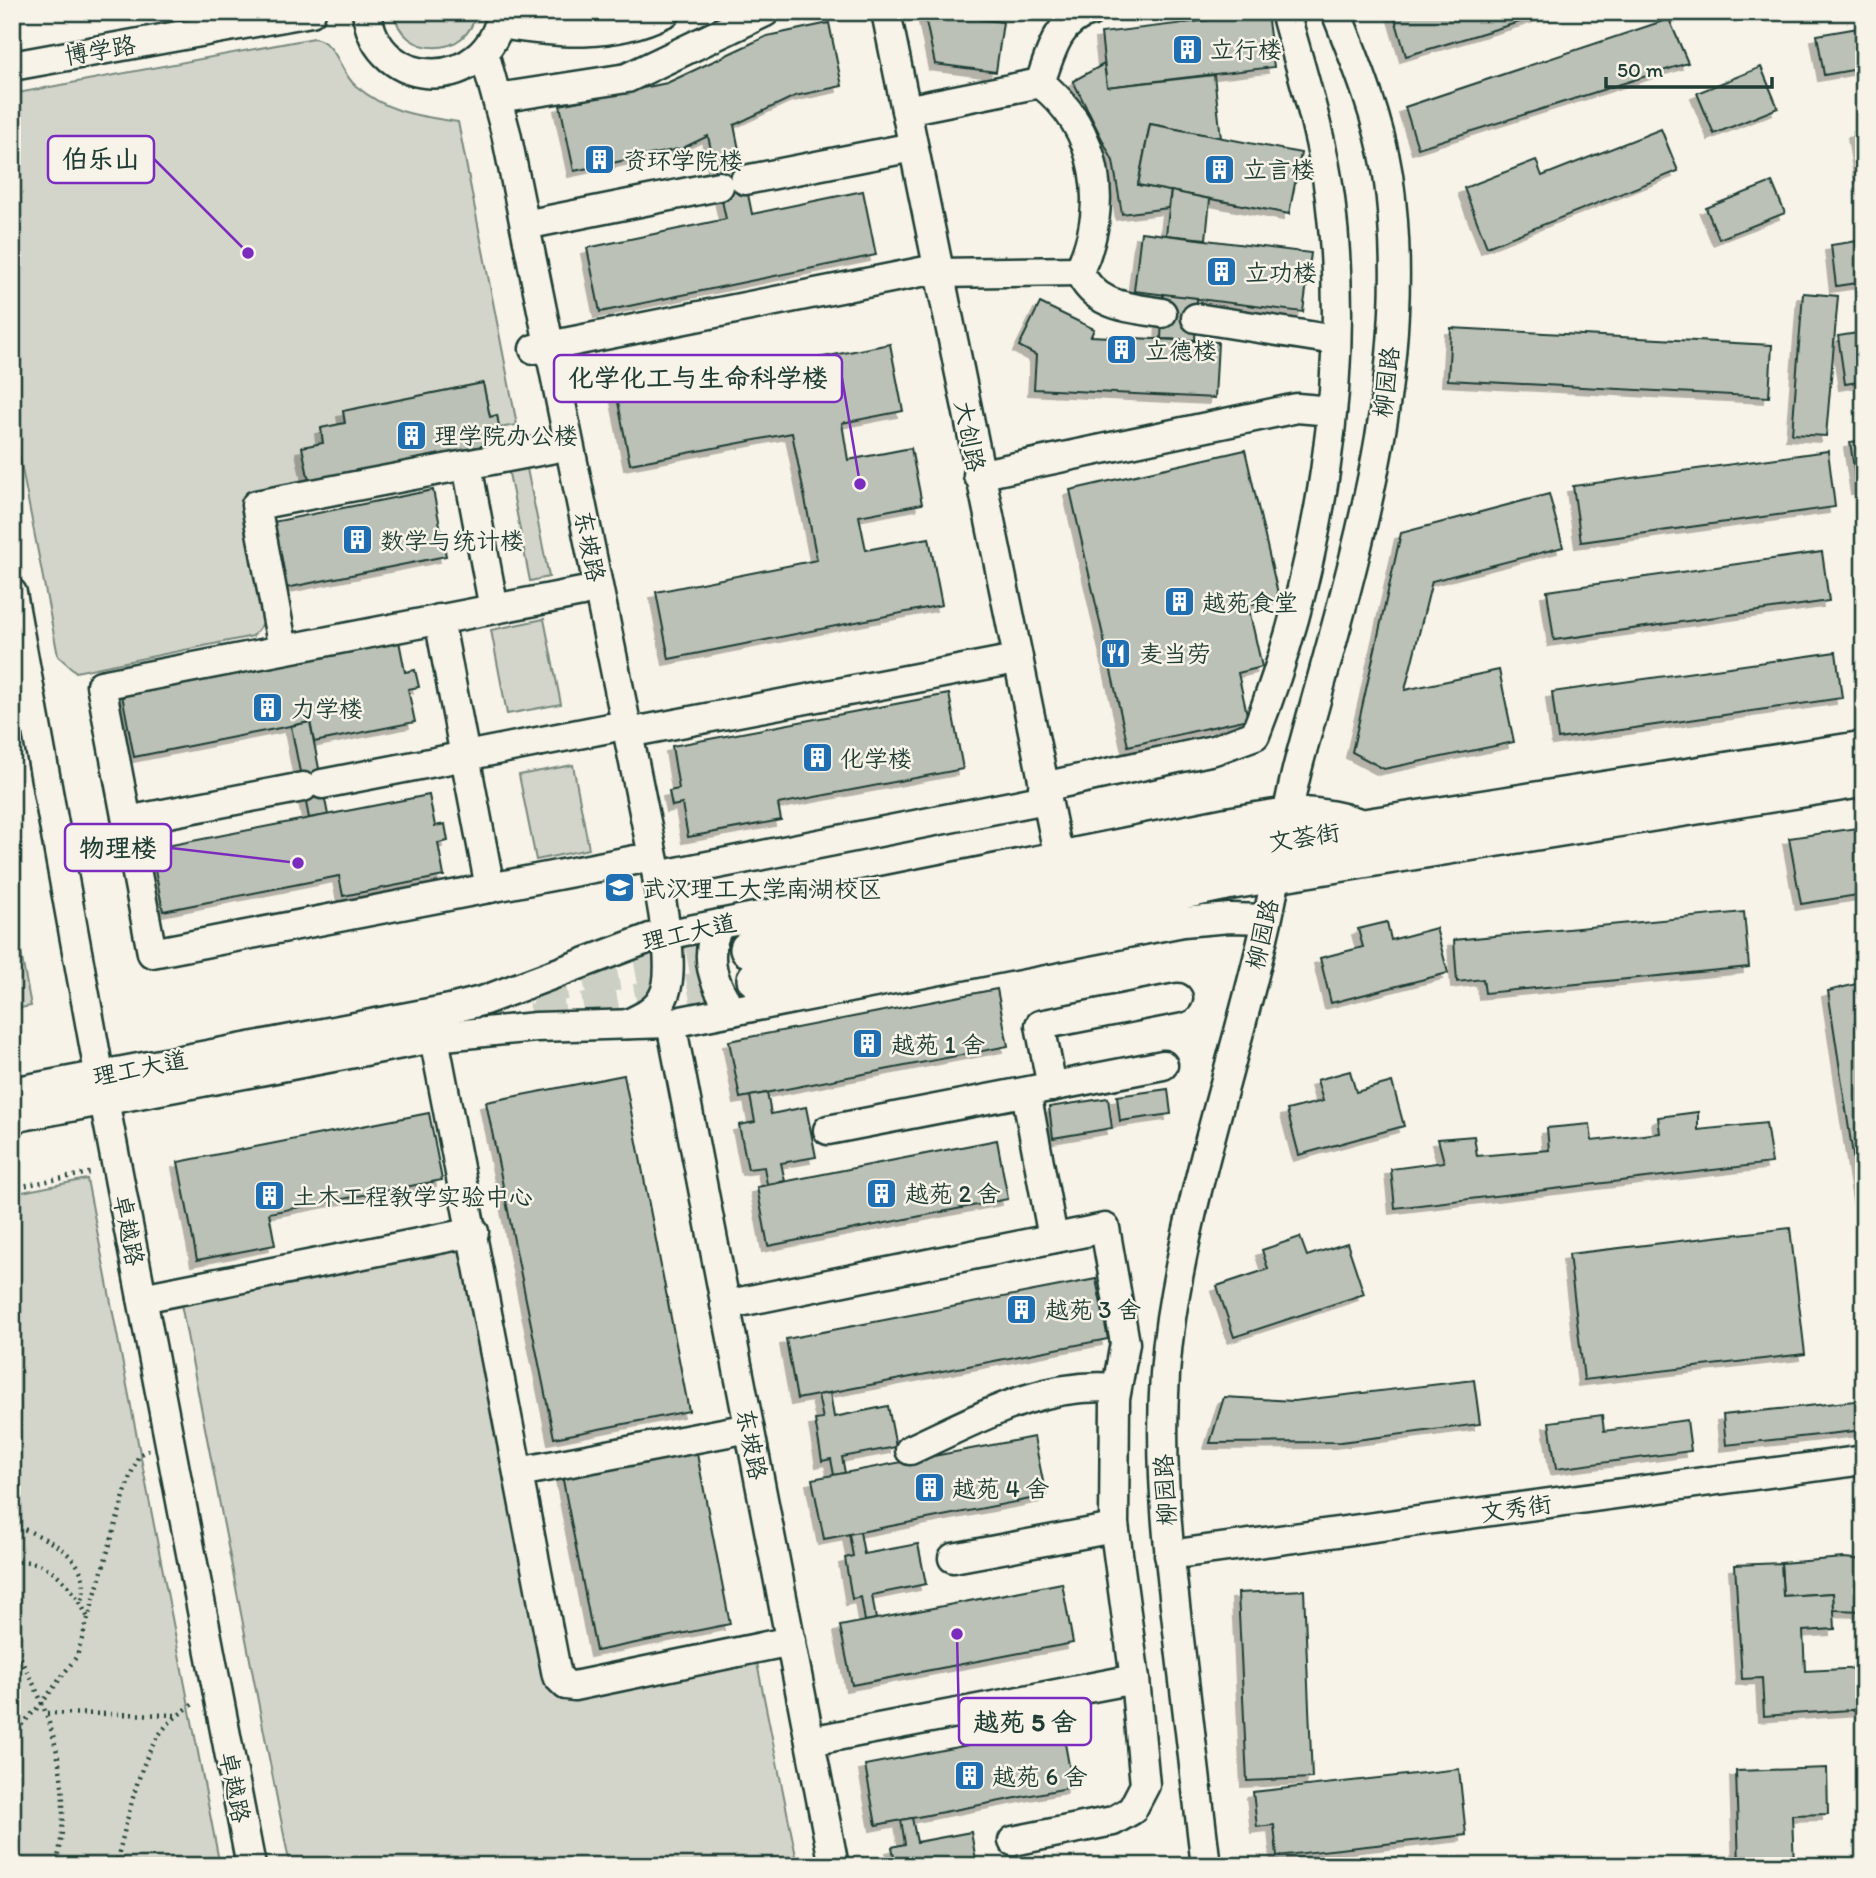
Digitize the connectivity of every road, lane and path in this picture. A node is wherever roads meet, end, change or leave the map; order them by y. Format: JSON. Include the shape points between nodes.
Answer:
{"nodes":[{"id":1,"x":311,"y":12,"type":"edge"},
{"id":2,"x":367,"y":12,"type":"edge"},
{"id":3,"x":666,"y":12,"type":"edge"},
{"id":4,"x":765,"y":12,"type":"edge"},
{"id":5,"x":886,"y":12,"type":"edge"},
{"id":6,"x":1090,"y":12,"type":"edge"},
{"id":7,"x":1285,"y":12,"type":"edge"},
{"id":8,"x":1336,"y":12,"type":"edge"},
{"id":9,"x":501,"y":18,"type":"edge"},
{"id":10,"x":479,"y":57,"type":"junction"},
{"id":11,"x":12,"y":66,"type":"edge"},
{"id":12,"x":1040,"y":83,"type":"junction"},
{"id":13,"x":498,"y":98,"type":"junction"},
{"id":14,"x":906,"y":110,"type":"junction"},
{"id":15,"x":913,"y":147,"type":"junction"},
{"id":16,"x":525,"y":225,"type":"junction"},
{"id":17,"x":937,"y":271,"type":"junction"},
{"id":18,"x":1079,"y":271,"type":"junction"},
{"id":19,"x":1162,"y":313,"type":"dead end"},
{"id":20,"x":1196,"y":318,"type":"dead end"},
{"id":21,"x":1335,"y":340,"type":"junction"},
{"id":22,"x":542,"y":347,"type":"junction"},
{"id":23,"x":1332,"y":411,"type":"junction"},
{"id":24,"x":555,"y":448,"type":"junction"},
{"id":25,"x":467,"y":465,"type":"junction"},
{"id":26,"x":978,"y":475,"type":"junction"},
{"id":27,"x":582,"y":592,"type":"junction"},
{"id":28,"x":12,"y":593,"type":"edge"},
{"id":29,"x":494,"y":609,"type":"junction"},
{"id":30,"x":439,"y":620,"type":"junction"},
{"id":31,"x":17,"y":649,"type":"edge"},
{"id":32,"x":283,"y":649,"type":"junction"},
{"id":33,"x":1016,"y":659,"type":"junction"},
{"id":34,"x":619,"y":731,"type":"junction"},
{"id":35,"x":1864,"y":749,"type":"edge"},
{"id":36,"x":466,"y":756,"type":"junction"},
{"id":37,"x":1864,"y":779,"type":"edge"},
{"id":38,"x":1045,"y":793,"type":"junction"},
{"id":39,"x":127,"y":821,"type":"junction"},
{"id":40,"x":1281,"y":841,"type":"junction"},
{"id":41,"x":1059,"y":858,"type":"junction"},
{"id":42,"x":646,"y":868,"type":"junction"},
{"id":43,"x":490,"y":888,"type":"junction"},
{"id":44,"x":1267,"y":919,"type":"junction"},
{"id":45,"x":720,"y":924,"type":"junction"},
{"id":46,"x":657,"y":937,"type":"junction"},
{"id":47,"x":751,"y":964,"type":"tunnel mouth"},
{"id":48,"x":1178,"y":998,"type":"dead end"},
{"id":49,"x":733,"y":1011,"type":"junction"},
{"id":50,"x":671,"y":1023,"type":"junction"},
{"id":51,"x":628,"y":1024,"type":"junction"},
{"id":52,"x":434,"y":1038,"type":"junction"},
{"id":53,"x":1163,"y":1065,"type":"dead end"},
{"id":54,"x":102,"y":1088,"type":"junction"},
{"id":55,"x":1039,"y":1089,"type":"junction"},
{"id":56,"x":12,"y":1093,"type":"edge"},
{"id":57,"x":12,"y":1118,"type":"edge"},
{"id":58,"x":828,"y":1129,"type":"dead end"},
{"id":59,"x":117,"y":1167,"type":"junction"},
{"id":60,"x":12,"y":1188,"type":"edge"},
{"id":61,"x":474,"y":1233,"type":"junction"},
{"id":62,"x":1053,"y":1238,"type":"junction"},
{"id":63,"x":142,"y":1298,"type":"junction"},
{"id":64,"x":725,"y":1305,"type":"junction"},
{"id":65,"x":1116,"y":1388,"type":"junction"},
{"id":66,"x":749,"y":1428,"type":"junction"},
{"id":67,"x":170,"y":1444,"type":"junction"},
{"id":68,"x":910,"y":1450,"type":"dead end"},
{"id":69,"x":1864,"y":1460,"type":"edge"},
{"id":70,"x":519,"y":1472,"type":"junction"},
{"id":71,"x":12,"y":1524,"type":"edge"},
{"id":72,"x":1114,"y":1528,"type":"junction"},
{"id":73,"x":1169,"y":1555,"type":"junction"},
{"id":74,"x":953,"y":1558,"type":"dead end"},
{"id":75,"x":12,"y":1563,"type":"edge"},
{"id":76,"x":81,"y":1604,"type":"junction"},
{"id":77,"x":89,"y":1620,"type":"junction"},
{"id":78,"x":791,"y":1641,"type":"junction"},
{"id":79,"x":12,"y":1647,"type":"edge"},
{"id":80,"x":1135,"y":1679,"type":"junction"},
{"id":81,"x":216,"y":1687,"type":"junction"},
{"id":82,"x":42,"y":1703,"type":"junction"},
{"id":83,"x":47,"y":1713,"type":"junction"},
{"id":84,"x":178,"y":1715,"type":"junction"},
{"id":85,"x":12,"y":1735,"type":"edge"},
{"id":86,"x":810,"y":1741,"type":"junction"},
{"id":87,"x":1013,"y":1841,"type":"dead end"},
{"id":88,"x":58,"y":1858,"type":"junction"},
{"id":89,"x":55,"y":1866,"type":"edge"},
{"id":90,"x":64,"y":1866,"type":"edge"},
{"id":91,"x":115,"y":1866,"type":"edge"},
{"id":92,"x":251,"y":1866,"type":"edge"},
{"id":93,"x":834,"y":1866,"type":"edge"},
{"id":94,"x":1206,"y":1866,"type":"edge"}],
"edges":[{"from":1,"to":11,"type":"street","name":"博学路"},
{"from":2,"to":10,"type":"street","via":[[376,42],[407,68],[447,73]]},
{"from":3,"to":9,"type":"street","via":[[602,32],[564,34]]},
{"from":4,"to":13,"type":"street","via":[[627,78]]},
{"from":5,"to":14,"type":"street","name":"大创路"},
{"from":6,"to":12,"type":"street","via":[[1058,34]]},
{"from":7,"to":21,"type":"street","via":[[1330,197],[1336,265]]},
{"from":8,"to":40,"type":"street","name":"柳园路","via":[[1359,68],[1387,170],[1396,287],[1373,478]]},
{"from":9,"to":10,"type":"street"},
{"from":10,"to":13,"type":"street","name":"东坡路"},
{"from":10,"to":22,"type":"street","name":"东坡路","via":[[493,138]]},
{"from":12,"to":14,"type":"street"},
{"from":12,"to":18,"type":"street","via":[[1057,96],[1076,122],[1094,176],[1095,228]]},
{"from":13,"to":16,"type":"street","name":"东坡路"},
{"from":14,"to":15,"type":"street","name":"大创路"},
{"from":15,"to":16,"type":"street"},
{"from":15,"to":17,"type":"street","name":"大创路"},
{"from":16,"to":22,"type":"street","name":"东坡路"},
{"from":17,"to":18,"type":"street"},
{"from":17,"to":22,"type":"street"},
{"from":17,"to":26,"type":"street","name":"大创路"},
{"from":18,"to":19,"type":"street","via":[[1089,290],[1101,300]]},
{"from":20,"to":21,"type":"street"},
{"from":21,"to":23,"type":"street"},
{"from":22,"to":24,"type":"street","name":"东坡路"},
{"from":22,"to":34,"type":"street","name":"东坡路"},
{"from":23,"to":26,"type":"street","via":[[1297,408]]},
{"from":23,"to":38,"type":"street","via":[[1328,460],[1307,558],[1275,683],[1255,735],[1214,750]]},
{"from":24,"to":25,"type":"street"},
{"from":24,"to":27,"type":"street","name":"东坡路"},
{"from":25,"to":29,"type":"street"},
{"from":25,"to":32,"type":"street","via":[[256,505]]},
{"from":26,"to":33,"type":"street","name":"大创路"},
{"from":27,"to":29,"type":"street"},
{"from":27,"to":34,"type":"street","name":"东坡路"},
{"from":28,"to":31,"type":"street","name":"卓越路"},
{"from":29,"to":30,"type":"street"},
{"from":30,"to":32,"type":"street"},
{"from":30,"to":36,"type":"street"},
{"from":31,"to":54,"type":"street","name":"卓越路"},
{"from":32,"to":39,"type":"street","via":[[101,684]]},
{"from":33,"to":34,"type":"street"},
{"from":33,"to":38,"type":"street","name":"大创路"},
{"from":34,"to":36,"type":"street"},
{"from":34,"to":42,"type":"street","name":"东坡路"},
{"from":35,"to":40,"type":"main road","name":"文荟街"},
{"from":36,"to":39,"type":"street"},
{"from":36,"to":43,"type":"street"},
{"from":37,"to":40,"type":"main road","name":"文荟街"},
{"from":38,"to":41,"type":"street","name":"大创路"},
{"from":38,"to":42,"type":"street"},
{"from":39,"to":43,"type":"street","via":[[152,953]]},
{"from":40,"to":41,"type":"street","name":"理工大道"},
{"from":40,"to":44,"type":"street","name":"柳园路"},
{"from":40,"to":47,"type":"main road","name":"文荟街"},
{"from":41,"to":45,"type":"street","name":"理工大道"},
{"from":42,"to":43,"type":"street"},
{"from":42,"to":46,"type":"street","name":"东坡路"},
{"from":44,"to":49,"type":"street","name":"理工大道","via":[[1183,922]]},
{"from":44,"to":73,"type":"street","name":"柳园路","via":[[1210,1131],[1171,1319],[1162,1427]]},
{"from":45,"to":46,"type":"street","name":"理工大道"},
{"from":45,"to":49,"type":"street","via":[[710,948],[712,970]]},
{"from":46,"to":51,"type":"street","name":"东坡路","via":[[668,975],[664,995],[653,1009]]},
{"from":46,"to":54,"type":"street","name":"理工大道","via":[[485,1000]]},
{"from":48,"to":55,"type":"street","via":[[1040,1025]]},
{"from":49,"to":50,"type":"street","name":"理工大道"},
{"from":50,"to":51,"type":"street","name":"理工大道"},
{"from":50,"to":64,"type":"street","name":"东坡路"},
{"from":51,"to":52,"type":"street","name":"理工大道","via":[[536,1027]]},
{"from":52,"to":54,"type":"street","name":"理工大道"},
{"from":52,"to":61,"type":"street"},
{"from":53,"to":55,"type":"street"},
{"from":54,"to":56,"type":"street","name":"理工大道"},
{"from":54,"to":57,"type":"street","name":"理工大道"},
{"from":54,"to":59,"type":"street","name":"卓越路"},
{"from":55,"to":58,"type":"street"},
{"from":55,"to":62,"type":"street"},
{"from":59,"to":60,"type":"path"},
{"from":59,"to":63,"type":"street","name":"卓越路"},
{"from":61,"to":63,"type":"street"},
{"from":61,"to":70,"type":"street"},
{"from":62,"to":64,"type":"street"},
{"from":62,"to":65,"type":"street","via":[[1105,1228],[1125,1343]]},
{"from":63,"to":67,"type":"street","name":"卓越路"},
{"from":64,"to":66,"type":"street","name":"东坡路"},
{"from":65,"to":68,"type":"street","via":[[1091,1386],[1018,1400]]},
{"from":65,"to":72,"type":"street"},
{"from":66,"to":70,"type":"street"},
{"from":66,"to":78,"type":"street","name":"东坡路"},
{"from":67,"to":77,"type":"path","via":[[142,1452],[137,1459]]},
{"from":67,"to":81,"type":"street","name":"卓越路"},
{"from":69,"to":73,"type":"street","name":"文秀街"},
{"from":70,"to":78,"type":"street","via":[[555,1670],[566,1685]]},
{"from":71,"to":76,"type":"path","via":[[74,1558],[84,1585]]},
{"from":72,"to":74,"type":"street"},
{"from":72,"to":80,"type":"street"},
{"from":73,"to":94,"type":"street","name":"柳园路"},
{"from":75,"to":76,"type":"path","via":[[33,1562],[50,1570]]},
{"from":76,"to":77,"type":"path"},
{"from":77,"to":82,"type":"path","via":[[77,1656]]},
{"from":78,"to":86,"type":"street","name":"东坡路"},
{"from":79,"to":82,"type":"path"},
{"from":80,"to":86,"type":"street"},
{"from":80,"to":87,"type":"street","via":[[1146,1775],[1137,1804],[1113,1821]]},
{"from":81,"to":84,"type":"path"},
{"from":81,"to":92,"type":"street","name":"卓越路"},
{"from":82,"to":83,"type":"path"},
{"from":82,"to":85,"type":"path"},
{"from":83,"to":84,"type":"path"},
{"from":83,"to":88,"type":"path","via":[[60,1780]]},
{"from":84,"to":91,"type":"path","via":[[157,1738],[144,1768]]},
{"from":86,"to":93,"type":"street","name":"东坡路"},
{"from":88,"to":89,"type":"path"},
{"from":88,"to":90,"type":"path"}]}
